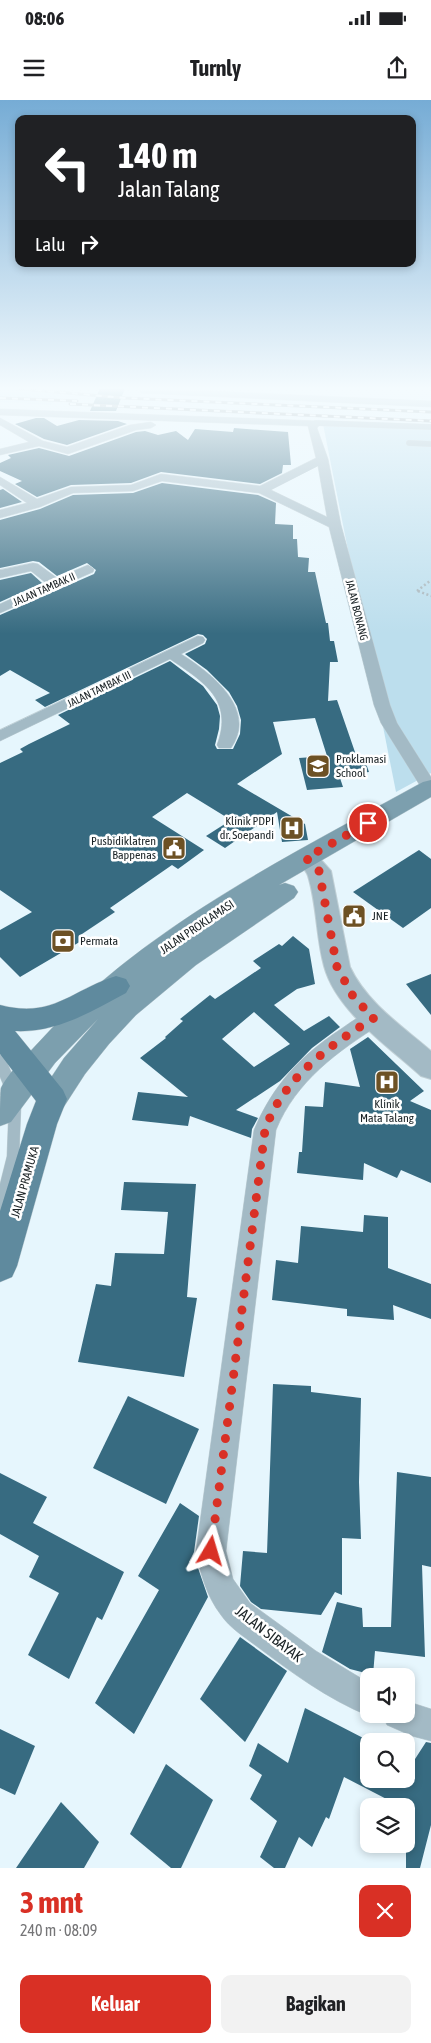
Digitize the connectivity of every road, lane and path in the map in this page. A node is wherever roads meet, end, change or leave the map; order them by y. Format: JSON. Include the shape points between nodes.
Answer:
{"nodes":[{"id":1,"x":304,"y":469,"type":"edge"},
{"id":2,"x":324,"y":469,"type":"edge"},
{"id":3,"x":0,"y":480,"type":"edge"},
{"id":4,"x":262,"y":490,"type":"junction"},
{"id":5,"x":36,"y":504,"type":"junction"},
{"id":6,"x":0,"y":514,"type":"edge"},
{"id":7,"x":335,"y":525,"type":"junction"},
{"id":8,"x":88,"y":569,"type":"dead end"},
{"id":9,"x":0,"y":574,"type":"edge"},
{"id":10,"x":431,"y":580,"type":"edge"},
{"id":11,"x":56,"y":584,"type":"junction"},
{"id":12,"x":431,"y":596,"type":"edge"},
{"id":13,"x":0,"y":609,"type":"edge"},
{"id":14,"x":198,"y":640,"type":"dead end"},
{"id":15,"x":171,"y":653,"type":"junction"},
{"id":16,"x":0,"y":736,"type":"edge"},
{"id":17,"x":225,"y":745,"type":"dead end"},
{"id":18,"x":431,"y":794,"type":"edge"},
{"id":19,"x":313,"y":865,"type":"junction"},
{"id":20,"x":116,"y":986,"type":"junction"},
{"id":21,"x":0,"y":1016,"type":"edge"},
{"id":22,"x":374,"y":1018,"type":"junction"},
{"id":23,"x":0,"y":1033,"type":"edge"},
{"id":24,"x":0,"y":1061,"type":"edge"},
{"id":25,"x":431,"y":1068,"type":"edge"},
{"id":26,"x":15,"y":1093,"type":"edge"},
{"id":27,"x":52,"y":1099,"type":"junction"},
{"id":28,"x":0,"y":1209,"type":"edge"},
{"id":29,"x":0,"y":1266,"type":"edge"},
{"id":30,"x":360,"y":1696,"type":"edge"},
{"id":31,"x":415,"y":1721,"type":"edge"},
{"id":32,"x":431,"y":1725,"type":"edge"}],
"edges":[{"from":1,"to":4,"type":"street"},
{"from":2,"to":7,"type":"street","name":"JALAN BONANG"},
{"from":3,"to":5,"type":"street"},
{"from":4,"to":5,"type":"street","via":[[161,477],[133,488],[72,489]]},
{"from":4,"to":7,"type":"street"},
{"from":5,"to":6,"type":"street"},
{"from":7,"to":18,"type":"street","name":"JALAN BONANG","via":[[382,706]]},
{"from":8,"to":11,"type":"street","name":"JALAN TAMBAK II"},
{"from":9,"to":11,"type":"street","via":[[33,567]]},
{"from":10,"to":12,"type":"path","via":[[417,591]]},
{"from":11,"to":13,"type":"street","name":"JALAN TAMBAK II"},
{"from":14,"to":15,"type":"street","name":"JALAN TAMBAK III"},
{"from":15,"to":16,"type":"street","name":"JALAN TAMBAK III"},
{"from":15,"to":17,"type":"street","via":[[214,686],[227,702],[231,735]]},
{"from":18,"to":19,"type":"main road","name":"JALAN PROKLAMASI"},
{"from":19,"to":20,"type":"main road","name":"JALAN PROKLAMASI","via":[[186,933]]},
{"from":19,"to":22,"type":"street","via":[[337,967],[354,998]]},
{"from":19,"to":27,"type":"main road","name":"JALAN PROKLAMASI","via":[[136,998],[95,1038]]},
{"from":20,"to":21,"type":"main road","via":[[56,1016],[22,1021]]},
{"from":20,"to":26,"type":"main road","name":"JALAN PROKLAMASI","via":[[74,1023]]},
{"from":22,"to":25,"type":"street"},
{"from":22,"to":30,"type":"street","name":"JALAN SIBAYAK","via":[[343,1037],[288,1086],[265,1130],[211,1551],[214,1571],[237,1612],[314,1669]]},
{"from":23,"to":26,"type":"main road"},
{"from":24,"to":26,"type":"lane"},
{"from":26,"to":27,"type":"main road"},
{"from":26,"to":28,"type":"lane","via":[[15,1149]]},
{"from":27,"to":29,"type":"main road","name":"JALAN PRAMUKA"},
{"from":31,"to":32,"type":"street"}]}
